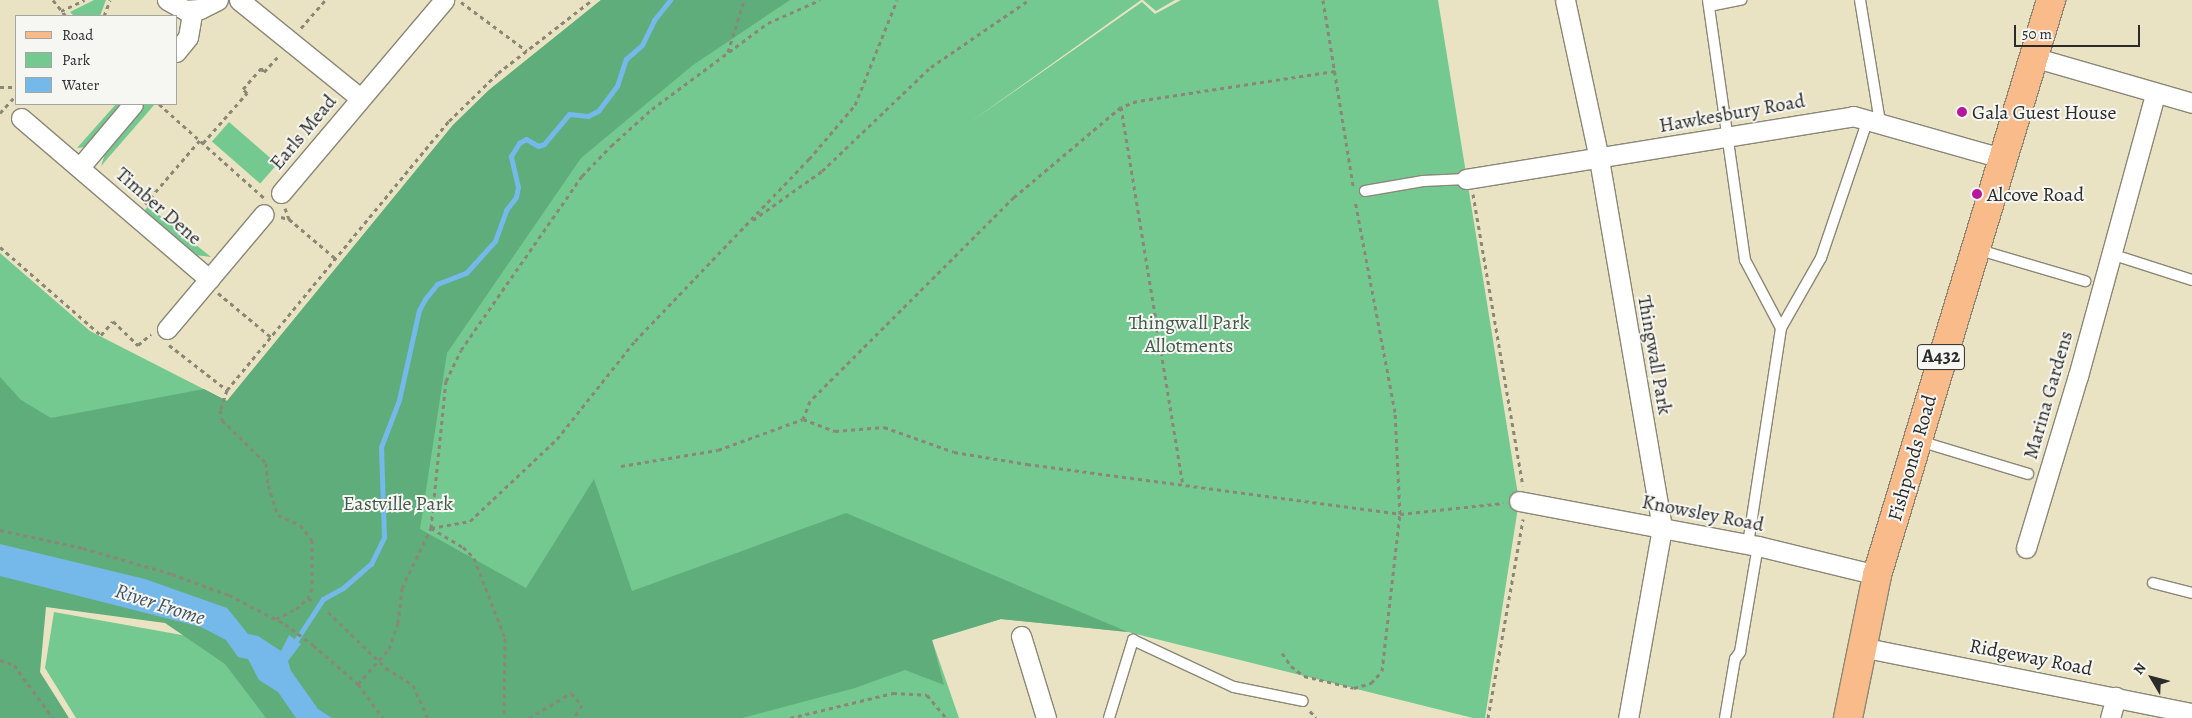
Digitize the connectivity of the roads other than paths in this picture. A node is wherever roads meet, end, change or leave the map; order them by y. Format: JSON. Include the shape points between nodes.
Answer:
{"nodes":[{"id":1,"x":167,"y":0,"type":"edge"},
{"id":2,"x":218,"y":0,"type":"edge"},
{"id":3,"x":239,"y":0,"type":"edge"},
{"id":4,"x":444,"y":0,"type":"edge"},
{"id":5,"x":1565,"y":0,"type":"edge"},
{"id":6,"x":1741,"y":0,"type":"edge"},
{"id":7,"x":1860,"y":0,"type":"edge"},
{"id":8,"x":2051,"y":0,"type":"edge"},
{"id":9,"x":1708,"y":3,"type":"edge"},
{"id":10,"x":193,"y":10,"type":"junction"},
{"id":11,"x":178,"y":50,"type":"edge"},
{"id":12,"x":2033,"y":57,"type":"junction"},
{"id":13,"x":2155,"y":94,"type":"junction"},
{"id":14,"x":360,"y":98,"type":"junction"},
{"id":15,"x":2192,"y":103,"type":"edge"},
{"id":16,"x":132,"y":105,"type":"edge"},
{"id":17,"x":21,"y":118,"type":"dead end"},
{"id":18,"x":1874,"y":121,"type":"junction"},
{"id":19,"x":1728,"y":136,"type":"junction"},
{"id":20,"x":2001,"y":158,"type":"junction"},
{"id":21,"x":1599,"y":159,"type":"junction"},
{"id":22,"x":80,"y":167,"type":"junction"},
{"id":23,"x":1468,"y":179,"type":"joint"},
{"id":24,"x":1365,"y":191,"type":"dead end"},
{"id":25,"x":1974,"y":248,"type":"junction"},
{"id":26,"x":2111,"y":254,"type":"junction"},
{"id":27,"x":2192,"y":280,"type":"edge"},
{"id":28,"x":207,"y":281,"type":"junction"},
{"id":29,"x":2085,"y":281,"type":"dead end"},
{"id":30,"x":1781,"y":328,"type":"junction"},
{"id":31,"x":165,"y":337,"type":"road end"},
{"id":32,"x":1916,"y":440,"type":"junction"},
{"id":33,"x":2028,"y":474,"type":"dead end"},
{"id":34,"x":1522,"y":502,"type":"road end"},
{"id":35,"x":1662,"y":528,"type":"junction"},
{"id":36,"x":1753,"y":545,"type":"junction"},
{"id":37,"x":2026,"y":548,"type":"dead end"},
{"id":38,"x":1878,"y":575,"type":"junction"},
{"id":39,"x":2153,"y":583,"type":"dead end"},
{"id":40,"x":2192,"y":593,"type":"edge"},
{"id":41,"x":1021,"y":636,"type":"dead end"},
{"id":42,"x":1861,"y":647,"type":"junction"},
{"id":43,"x":2116,"y":697,"type":"junction"},
{"id":44,"x":1303,"y":701,"type":"dead end"},
{"id":45,"x":2192,"y":713,"type":"edge"},
{"id":46,"x":1046,"y":718,"type":"edge"},
{"id":47,"x":1109,"y":718,"type":"edge"},
{"id":48,"x":1628,"y":718,"type":"edge"},
{"id":49,"x":1725,"y":718,"type":"edge"},
{"id":50,"x":1848,"y":718,"type":"edge"},
{"id":51,"x":2110,"y":718,"type":"edge"}],
"edges":[{"from":1,"to":10,"type":"street","via":[[179,8]]},
{"from":2,"to":10,"type":"street"},
{"from":3,"to":14,"type":"street","name":"Earls Mead"},
{"from":4,"to":14,"type":"street","name":"Earls Mead"},
{"from":5,"to":21,"type":"street","name":"Thingwall Park"},
{"from":6,"to":9,"type":"lane"},
{"from":7,"to":18,"type":"lane"},
{"from":8,"to":12,"type":"main road","name":"Fishponds Road","number":"A432"},
{"from":9,"to":19,"type":"lane"},
{"from":10,"to":11,"type":"street","via":[[188,37]]},
{"from":12,"to":13,"type":"street"},
{"from":12,"to":20,"type":"main road","name":"Fishponds Road","number":"A432"},
{"from":13,"to":15,"type":"street"},
{"from":13,"to":26,"type":"street","name":"Marina Gardens"},
{"from":14,"to":28,"type":"street","name":"Earls Mead"},
{"from":16,"to":22,"type":"street"},
{"from":17,"to":22,"type":"street","name":"Timber Dene"},
{"from":18,"to":19,"type":"street","name":"Hawkesbury Road","via":[[1853,116]]},
{"from":18,"to":20,"type":"street","name":"Hawkesbury Road"},
{"from":18,"to":30,"type":"lane","via":[[1821,258]]},
{"from":19,"to":21,"type":"street","name":"Hawkesbury Road"},
{"from":19,"to":30,"type":"lane","via":[[1746,260]]},
{"from":20,"to":25,"type":"main road","name":"Fishponds Road","number":"A432"},
{"from":21,"to":23,"type":"street","name":"Hawkesbury Road"},
{"from":21,"to":35,"type":"street","name":"Thingwall Park"},
{"from":22,"to":28,"type":"street","name":"Timber Dene"},
{"from":23,"to":24,"type":"lane","via":[[1423,181]]},
{"from":25,"to":29,"type":"lane"},
{"from":25,"to":32,"type":"main road","name":"Fishponds Road","number":"A432"},
{"from":26,"to":27,"type":"lane"},
{"from":26,"to":37,"type":"street","name":"Marina Gardens"},
{"from":28,"to":31,"type":"street"},
{"from":30,"to":36,"type":"lane"},
{"from":32,"to":33,"type":"lane"},
{"from":32,"to":38,"type":"main road","name":"Fishponds Road","number":"A432"},
{"from":34,"to":35,"type":"street","name":"Knowsley Road"},
{"from":35,"to":36,"type":"street","name":"Knowsley Road"},
{"from":35,"to":48,"type":"street","name":"Thingwall Park"},
{"from":36,"to":38,"type":"street","name":"Knowsley Road"},
{"from":36,"to":49,"type":"lane","via":[[1740,652],[1735,658]]},
{"from":38,"to":42,"type":"main road","name":"Fishponds Road","number":"A432"},
{"from":39,"to":40,"type":"lane"},
{"from":41,"to":46,"type":"street"},
{"from":42,"to":43,"type":"street","name":"Ridgeway Road"},
{"from":42,"to":50,"type":"main road","name":"Fishponds Road","number":"A432"},
{"from":43,"to":45,"type":"street","name":"Ridgeway Road"},
{"from":43,"to":51,"type":"street"},
{"from":44,"to":47,"type":"lane","via":[[1234,687],[1133,640]]}]}
